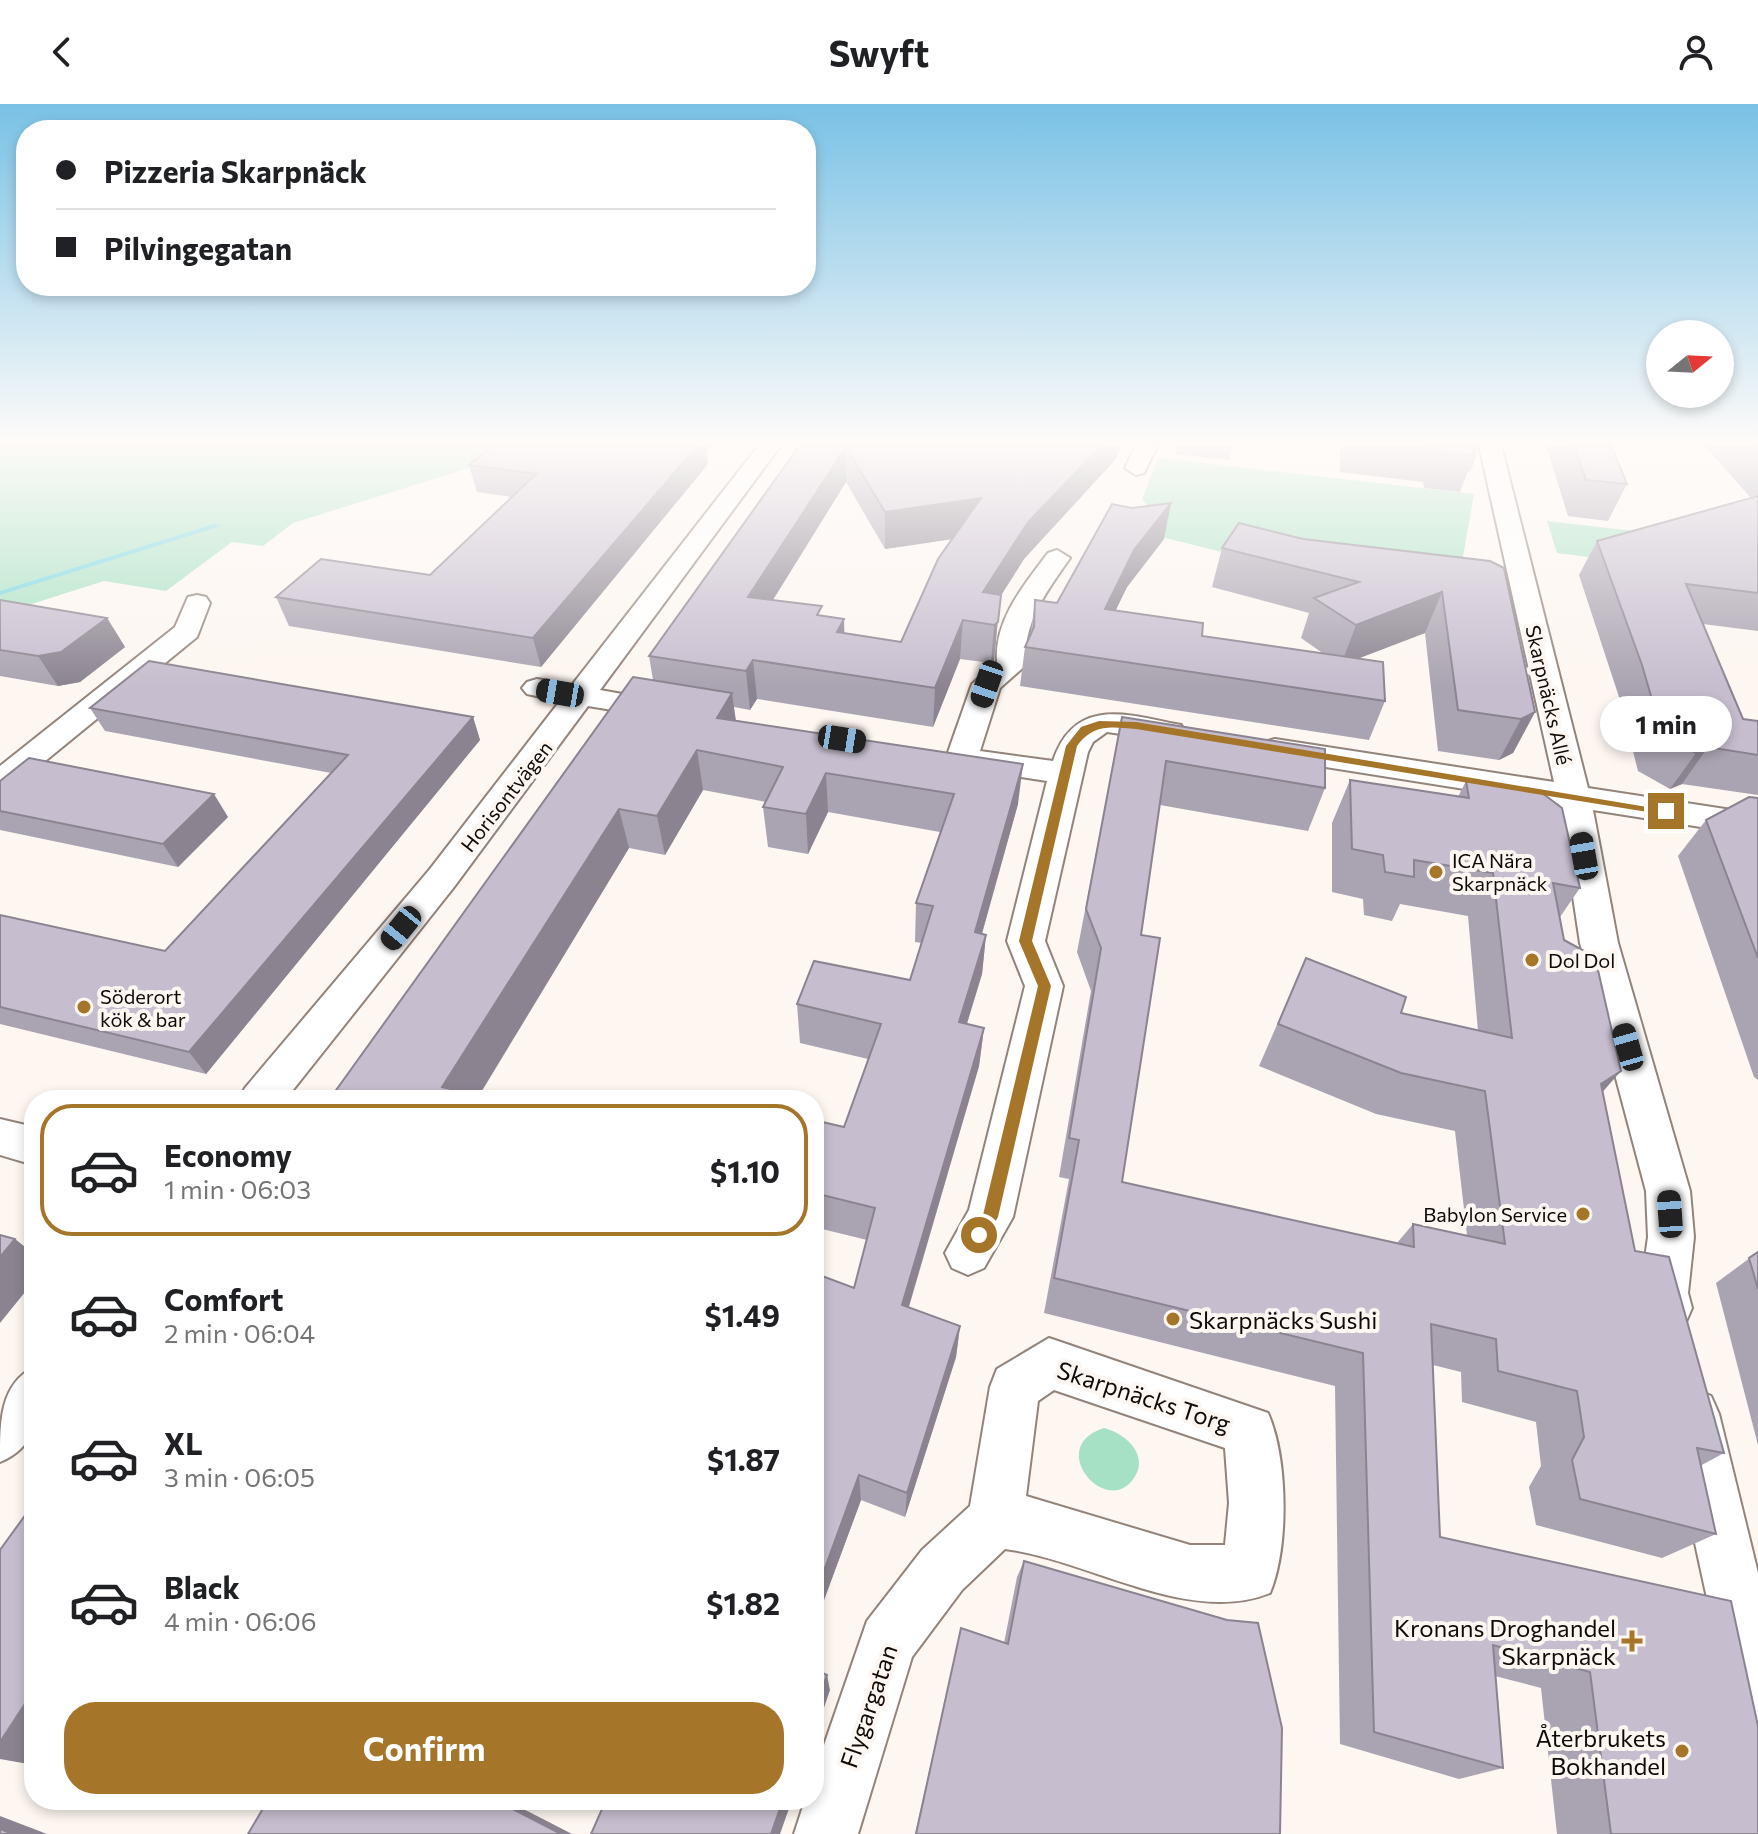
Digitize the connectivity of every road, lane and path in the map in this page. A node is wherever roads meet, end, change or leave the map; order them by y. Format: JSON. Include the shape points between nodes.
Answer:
{"nodes":[{"id":1,"x":706,"y":526,"type":"edge"},
{"id":2,"x":1509,"y":526,"type":"edge"},
{"id":3,"x":1057,"y":558,"type":"dead end"},
{"id":4,"x":197,"y":603,"type":"dead end"},
{"id":5,"x":537,"y":688,"type":"dead end"},
{"id":6,"x":582,"y":697,"type":"junction"},
{"id":7,"x":693,"y":715,"type":"edge"},
{"id":8,"x":1205,"y":738,"type":"edge"},
{"id":9,"x":1251,"y":745,"type":"edge"},
{"id":10,"x":1065,"y":773,"type":"junction"},
{"id":11,"x":0,"y":782,"type":"edge"},
{"id":12,"x":1574,"y":797,"type":"junction"},
{"id":13,"x":1758,"y":825,"type":"edge"},
{"id":14,"x":268,"y":1090,"type":"edge"},
{"id":15,"x":0,"y":1137,"type":"edge"},
{"id":16,"x":24,"y":1143,"type":"edge"},
{"id":17,"x":968,"y":1253,"type":"dead end"},
{"id":18,"x":24,"y":1405,"type":"edge"},
{"id":19,"x":0,"y":1436,"type":"edge"},
{"id":20,"x":995,"y":1520,"type":"junction"},
{"id":21,"x":1758,"y":1695,"type":"edge"},
{"id":22,"x":826,"y":1834,"type":"edge"}],
"edges":[{"from":1,"to":6,"type":"street","name":"Horisontvägen"},
{"from":2,"to":12,"type":"street","name":"Skarpnäcks Allé"},
{"from":3,"to":10,"type":"street","via":[[1023,612],[1009,649],[1012,665],[987,684],[947,756]]},
{"from":4,"to":11,"type":"street","via":[[187,631]]},
{"from":5,"to":6,"type":"street"},
{"from":6,"to":7,"type":"street"},
{"from":6,"to":14,"type":"street","name":"Horisontvägen"},
{"from":8,"to":10,"type":"street","via":[[1102,723],[1085,729],[1072,746]]},
{"from":9,"to":12,"type":"street"},
{"from":10,"to":17,"type":"street","via":[[1026,941],[1044,986],[990,1217]]},
{"from":12,"to":13,"type":"street"},
{"from":12,"to":21,"type":"street","name":"Skarpnäcks Allé","via":[[1601,955],[1668,1191],[1671,1237],[1664,1293]]},
{"from":15,"to":16,"type":"street"},
{"from":18,"to":19,"type":"street"},
{"from":20,"to":20,"type":"street","name":"Skarpnäcks Torg","via":[[1034,1525],[1190,1573],[1250,1573],[1256,1503],[1250,1431],[1049,1363],[1015,1387]]},
{"from":20,"to":22,"type":"street","name":"Flygargatan","via":[[942,1570],[888,1642]]}]}
